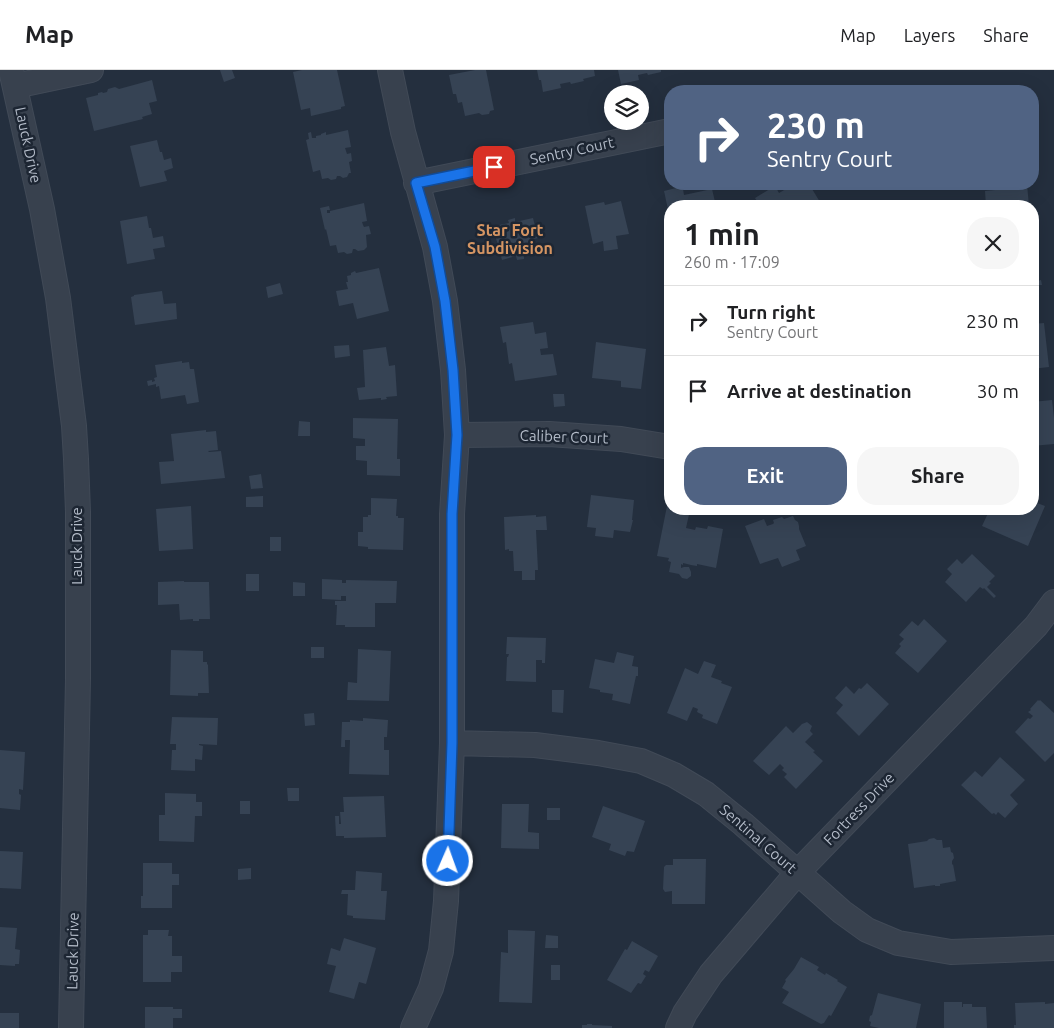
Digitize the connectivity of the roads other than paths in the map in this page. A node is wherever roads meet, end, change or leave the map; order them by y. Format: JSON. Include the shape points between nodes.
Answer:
{"nodes":[{"id":1,"x":91,"y":70,"type":"edge"},
{"id":2,"x":390,"y":70,"type":"edge"},
{"id":3,"x":13,"y":78,"type":"edge"},
{"id":4,"x":664,"y":132,"type":"edge"},
{"id":5,"x":416,"y":183,"type":"junction"},
{"id":6,"x":457,"y":435,"type":"junction"},
{"id":7,"x":664,"y":446,"type":"edge"},
{"id":8,"x":1054,"y":602,"type":"edge"},
{"id":9,"x":452,"y":743,"type":"junction"},
{"id":10,"x":798,"y":872,"type":"junction"},
{"id":11,"x":1054,"y":948,"type":"edge"},
{"id":12,"x":71,"y":1028,"type":"edge"},
{"id":13,"x":414,"y":1028,"type":"edge"},
{"id":14,"x":678,"y":1028,"type":"edge"}],
"edges":[{"from":1,"to":3,"type":"street"},
{"from":2,"to":5,"type":"street"},
{"from":3,"to":12,"type":"street","name":"Lauck Drive","via":[[58,298],[74,426],[78,512],[78,679]]},
{"from":4,"to":5,"type":"street","name":"Sentry Court"},
{"from":5,"to":6,"type":"street","via":[[435,247],[445,301]]},
{"from":6,"to":7,"type":"street","name":"Caliber Court","via":[[549,434],[621,439]]},
{"from":6,"to":9,"type":"street","via":[[452,514]]},
{"from":8,"to":10,"type":"street","name":"Fortress Drive","via":[[1036,626]]},
{"from":9,"to":10,"type":"street","name":"Sentinal Court","via":[[535,745],[641,761],[706,794]]},
{"from":9,"to":13,"type":"street","via":[[442,951]]},
{"from":10,"to":11,"type":"street","name":"Sentinal Court","via":[[867,930],[898,943],[951,952]]},
{"from":10,"to":14,"type":"street","name":"Fortress Drive","via":[[711,974]]}]}
